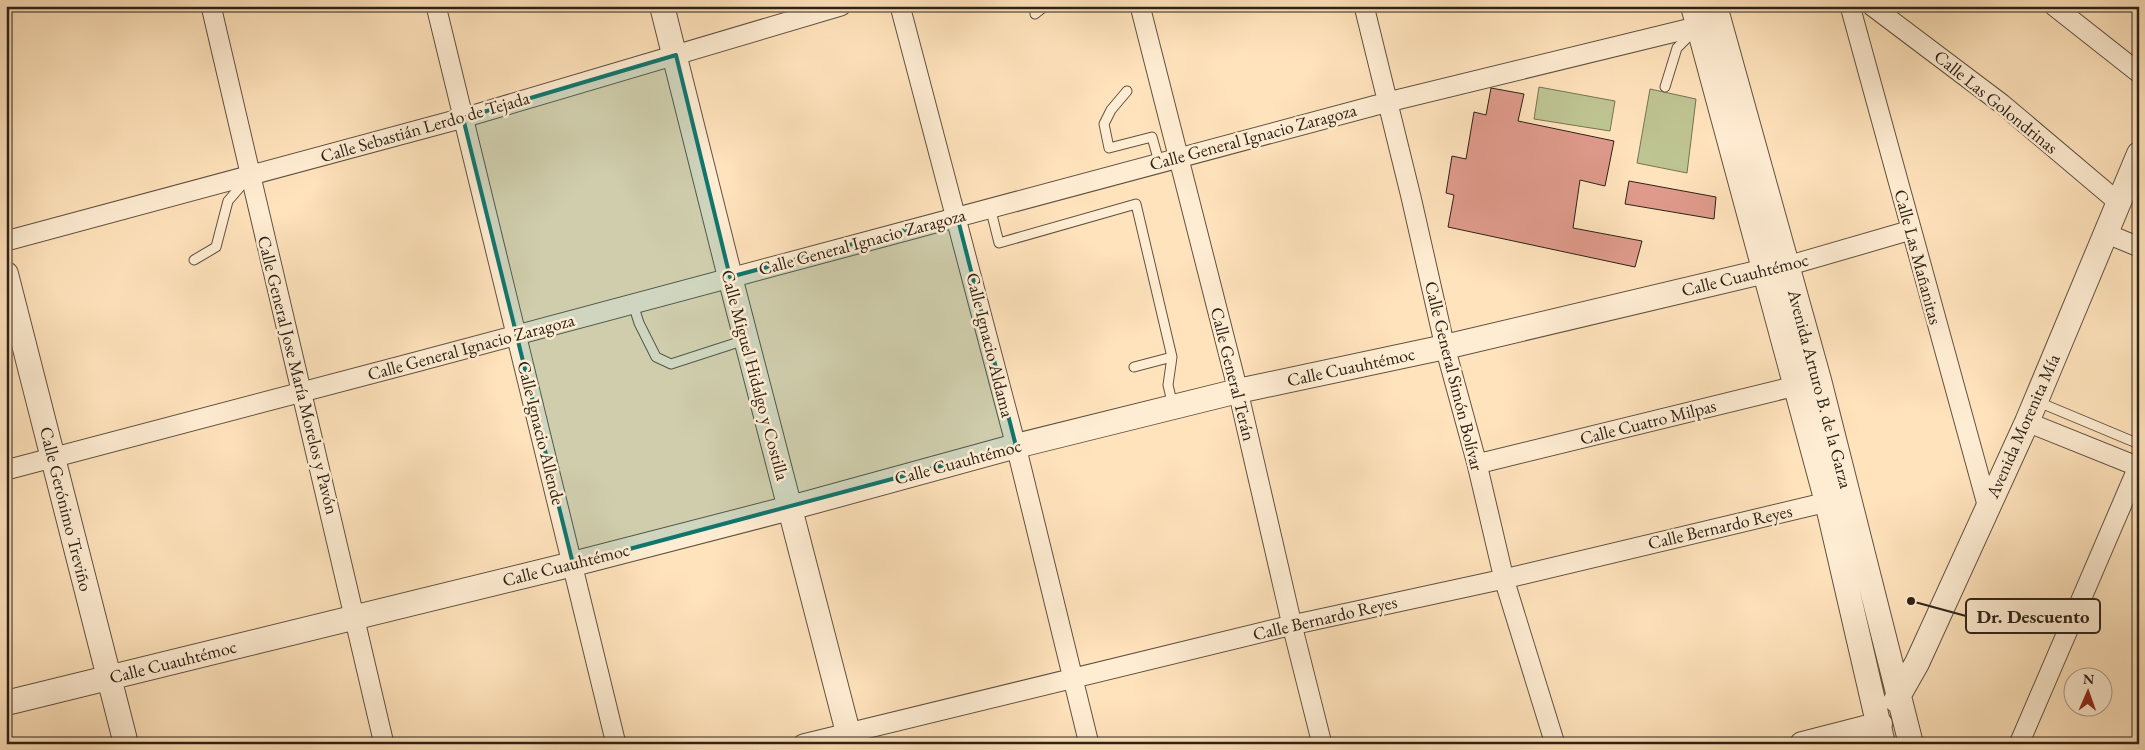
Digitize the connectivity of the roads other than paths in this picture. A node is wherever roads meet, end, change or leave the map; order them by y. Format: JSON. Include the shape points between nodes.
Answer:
{"nodes":[{"id":1,"x":210,"y":6,"type":"edge"},
{"id":2,"x":436,"y":6,"type":"edge"},
{"id":3,"x":662,"y":6,"type":"edge"},
{"id":4,"x":841,"y":6,"type":"edge"},
{"id":5,"x":900,"y":6,"type":"edge"},
{"id":6,"x":1045,"y":6,"type":"edge"},
{"id":7,"x":1140,"y":6,"type":"edge"},
{"id":8,"x":1364,"y":6,"type":"edge"},
{"id":9,"x":1850,"y":6,"type":"edge"},
{"id":10,"x":1872,"y":6,"type":"edge"},
{"id":11,"x":2054,"y":6,"type":"edge"},
{"id":12,"x":1035,"y":14,"type":"dead end"},
{"id":13,"x":1706,"y":15,"type":"edge"},
{"id":14,"x":676,"y":55,"type":"junction"},
{"id":15,"x":2139,"y":74,"type":"edge"},
{"id":16,"x":1665,"y":87,"type":"dead end"},
{"id":17,"x":1126,"y":91,"type":"dead end"},
{"id":18,"x":1388,"y":102,"type":"junction"},
{"id":19,"x":463,"y":118,"type":"junction"},
{"id":20,"x":2139,"y":154,"type":"edge"},
{"id":21,"x":1178,"y":157,"type":"junction"},
{"id":22,"x":1160,"y":162,"type":"junction"},
{"id":23,"x":250,"y":175,"type":"junction"},
{"id":24,"x":2118,"y":202,"type":"junction"},
{"id":25,"x":990,"y":207,"type":"junction"},
{"id":26,"x":957,"y":216,"type":"junction"},
{"id":27,"x":1911,"y":230,"type":"junction"},
{"id":28,"x":2105,"y":233,"type":"junction"},
{"id":29,"x":6,"y":241,"type":"edge"},
{"id":30,"x":2139,"y":247,"type":"edge"},
{"id":31,"x":194,"y":260,"type":"dead end"},
{"id":32,"x":1776,"y":268,"type":"junction"},
{"id":33,"x":6,"y":274,"type":"edge"},
{"id":34,"x":730,"y":277,"type":"junction"},
{"id":35,"x":633,"y":304,"type":"junction"},
{"id":36,"x":518,"y":335,"type":"junction"},
{"id":37,"x":746,"y":339,"type":"junction"},
{"id":38,"x":1445,"y":347,"type":"junction"},
{"id":39,"x":1172,"y":357,"type":"junction"},
{"id":40,"x":1134,"y":367,"type":"dead end"},
{"id":41,"x":1808,"y":383,"type":"junction"},
{"id":42,"x":1238,"y":391,"type":"junction"},
{"id":43,"x":302,"y":392,"type":"junction"},
{"id":44,"x":1173,"y":407,"type":"junction"},
{"id":45,"x":2031,"y":411,"type":"junction"},
{"id":46,"x":2139,"y":444,"type":"edge"},
{"id":47,"x":1016,"y":446,"type":"junction"},
{"id":48,"x":53,"y":457,"type":"junction"},
{"id":49,"x":1477,"y":464,"type":"junction"},
{"id":50,"x":2138,"y":467,"type":"edge"},
{"id":51,"x":6,"y":470,"type":"edge"},
{"id":52,"x":1838,"y":499,"type":"junction"},
{"id":53,"x":790,"y":508,"type":"junction"},
{"id":54,"x":1988,"y":508,"type":"junction"},
{"id":55,"x":573,"y":564,"type":"junction"},
{"id":56,"x":1504,"y":579,"type":"junction"},
{"id":57,"x":356,"y":617,"type":"junction"},
{"id":58,"x":1292,"y":625,"type":"junction"},
{"id":59,"x":109,"y":677,"type":"junction"},
{"id":60,"x":1074,"y":679,"type":"junction"},
{"id":61,"x":1900,"y":695,"type":"junction"},
{"id":62,"x":6,"y":703,"type":"edge"},
{"id":63,"x":1882,"y":734,"type":"edge"},
{"id":64,"x":850,"y":738,"type":"edge"},
{"id":65,"x":126,"y":744,"type":"edge"},
{"id":66,"x":384,"y":744,"type":"edge"},
{"id":67,"x":616,"y":744,"type":"edge"},
{"id":68,"x":803,"y":744,"type":"edge"},
{"id":69,"x":1089,"y":744,"type":"edge"},
{"id":70,"x":1322,"y":744,"type":"edge"},
{"id":71,"x":1555,"y":744,"type":"edge"},
{"id":72,"x":1802,"y":744,"type":"edge"},
{"id":73,"x":1911,"y":744,"type":"edge"},
{"id":74,"x":2019,"y":744,"type":"edge"}],
"edges":[{"from":1,"to":23,"type":"street","name":"Calle General Jose María Morelos y Pavón"},
{"from":2,"to":19,"type":"street","name":"Calle Ignacio Allende"},
{"from":3,"to":14,"type":"street","name":"Calle Miguel Hidalgo y Costilla"},
{"from":4,"to":14,"type":"street","name":"Calle Sebastián Lerdo de Tejada"},
{"from":5,"to":26,"type":"street","name":"Calle Ignacio Aldama"},
{"from":6,"to":12,"type":"lane"},
{"from":7,"to":21,"type":"street","name":"Calle General Terán"},
{"from":8,"to":18,"type":"street","name":"Calle General Simón Bolívar"},
{"from":9,"to":27,"type":"street","name":"Calle Las Mañanitas"},
{"from":10,"to":24,"type":"street","name":"Calle Las Golondrinas","via":[[2002,104]]},
{"from":11,"to":15,"type":"street"},
{"from":13,"to":16,"type":"lane","via":[[1677,48]]},
{"from":13,"to":18,"type":"street","name":"Calle General Ignacio Zaragoza"},
{"from":13,"to":32,"type":"street","name":"Avenida Arturo B. de la Garza"},
{"from":14,"to":19,"type":"street","name":"Calle Sebastián Lerdo de Tejada"},
{"from":14,"to":34,"type":"street","name":"Calle Miguel Hidalgo y Costilla"},
{"from":17,"to":22,"type":"lane","via":[[1104,124],[1108,148],[1152,137]]},
{"from":18,"to":21,"type":"street","name":"Calle General Ignacio Zaragoza"},
{"from":18,"to":38,"type":"street","name":"Calle General Simón Bolívar"},
{"from":19,"to":23,"type":"street","name":"Calle Sebastián Lerdo de Tejada"},
{"from":19,"to":36,"type":"street","name":"Calle Ignacio Allende"},
{"from":20,"to":24,"type":"street","name":"Avenida Morenita Mía"},
{"from":21,"to":22,"type":"street","name":"Calle General Ignacio Zaragoza"},
{"from":21,"to":42,"type":"street","name":"Calle General Terán"},
{"from":22,"to":25,"type":"street","name":"Calle General Ignacio Zaragoza"},
{"from":23,"to":29,"type":"street","name":"Calle Sebastián Lerdo de Tejada"},
{"from":23,"to":31,"type":"lane","via":[[228,201],[216,247]]},
{"from":23,"to":43,"type":"street","name":"Calle General Jose María Morelos y Pavón"},
{"from":24,"to":28,"type":"street","name":"Avenida Morenita Mía"},
{"from":25,"to":26,"type":"street","name":"Calle General Ignacio Zaragoza"},
{"from":25,"to":39,"type":"lane","via":[[999,243],[1136,204]]},
{"from":26,"to":34,"type":"street","name":"Calle General Ignacio Zaragoza"},
{"from":26,"to":47,"type":"street","name":"Calle Ignacio Aldama"},
{"from":27,"to":32,"type":"street","name":"Calle Cuauhtémoc"},
{"from":27,"to":54,"type":"street","name":"Calle Las Mañanitas"},
{"from":28,"to":30,"type":"street"},
{"from":28,"to":45,"type":"street","name":"Avenida Morenita Mía"},
{"from":32,"to":38,"type":"street","name":"Calle Cuauhtémoc"},
{"from":32,"to":41,"type":"street","name":"Avenida Arturo B. de la Garza"},
{"from":33,"to":48,"type":"street","name":"Calle Gerónimo Treviño"},
{"from":34,"to":35,"type":"street","name":"Calle General Ignacio Zaragoza"},
{"from":34,"to":37,"type":"street","name":"Calle Miguel Hidalgo y Costilla"},
{"from":35,"to":36,"type":"street","name":"Calle General Ignacio Zaragoza"},
{"from":35,"to":37,"type":"lane","via":[[656,357],[671,364]]},
{"from":36,"to":43,"type":"street","name":"Calle General Ignacio Zaragoza"},
{"from":36,"to":55,"type":"street","name":"Calle Ignacio Allende"},
{"from":37,"to":53,"type":"street","name":"Calle Miguel Hidalgo y Costilla"},
{"from":38,"to":42,"type":"street","name":"Calle Cuauhtémoc"},
{"from":38,"to":49,"type":"street","name":"Calle General Simón Bolívar"},
{"from":39,"to":40,"type":"lane"},
{"from":39,"to":44,"type":"lane","via":[[1168,385]]},
{"from":41,"to":49,"type":"street","name":"Calle Cuatro Milpas"},
{"from":41,"to":52,"type":"street","name":"Avenida Arturo B. de la Garza"},
{"from":42,"to":44,"type":"street","name":"Calle Cuauhtémoc"},
{"from":42,"to":58,"type":"street","name":"Calle General Terán"},
{"from":43,"to":48,"type":"street","name":"Calle General Ignacio Zaragoza"},
{"from":43,"to":57,"type":"street","name":"Calle General Jose María Morelos y Pavón"},
{"from":44,"to":47,"type":"street","name":"Calle Cuauhtémoc"},
{"from":45,"to":46,"type":"lane"},
{"from":45,"to":50,"type":"street"},
{"from":45,"to":54,"type":"street","name":"Avenida Morenita Mía"},
{"from":47,"to":53,"type":"street","name":"Calle Cuauhtémoc"},
{"from":47,"to":60,"type":"street","name":"Calle Ignacio Aldama"},
{"from":48,"to":51,"type":"street","name":"Calle General Ignacio Zaragoza"},
{"from":48,"to":59,"type":"street","name":"Calle Gerónimo Treviño"},
{"from":49,"to":56,"type":"street","name":"Calle General Simón Bolívar"},
{"from":50,"to":74,"type":"street"},
{"from":52,"to":56,"type":"street","name":"Calle Bernardo Reyes"},
{"from":52,"to":61,"type":"street","name":"Avenida Arturo B. de la Garza"},
{"from":52,"to":63,"type":"street","name":"Avenida Arturo B. de la Garza"},
{"from":53,"to":55,"type":"street","name":"Calle Cuauhtémoc"},
{"from":53,"to":64,"type":"street","name":"Calle Miguel Hidalgo y Costilla"},
{"from":54,"to":61,"type":"street","name":"Avenida Morenita Mía"},
{"from":55,"to":57,"type":"street","name":"Calle Cuauhtémoc"},
{"from":55,"to":67,"type":"street","name":"Calle Ignacio Allende"},
{"from":56,"to":58,"type":"street","name":"Calle Bernardo Reyes"},
{"from":56,"to":71,"type":"street","name":"Calle General Simón Bolívar"},
{"from":57,"to":59,"type":"street","name":"Calle Cuauhtémoc"},
{"from":57,"to":66,"type":"street","name":"Calle General Jose María Morelos y Pavón"},
{"from":58,"to":60,"type":"street","name":"Calle Bernardo Reyes"},
{"from":58,"to":70,"type":"street","name":"Calle General Terán"},
{"from":59,"to":62,"type":"street","name":"Calle Cuauhtémoc"},
{"from":59,"to":65,"type":"street","name":"Calle Gerónimo Treviño"},
{"from":60,"to":64,"type":"street","name":"Calle Bernardo Reyes"},
{"from":60,"to":69,"type":"street","name":"Calle Ignacio Aldama"},
{"from":61,"to":63,"type":"street","name":"Avenida Morenita Mía"},
{"from":61,"to":73,"type":"street","name":"Avenida Arturo B. de la Garza"},
{"from":63,"to":72,"type":"street"},
{"from":64,"to":68,"type":"street","name":"Calle Bernardo Reyes"}]}
